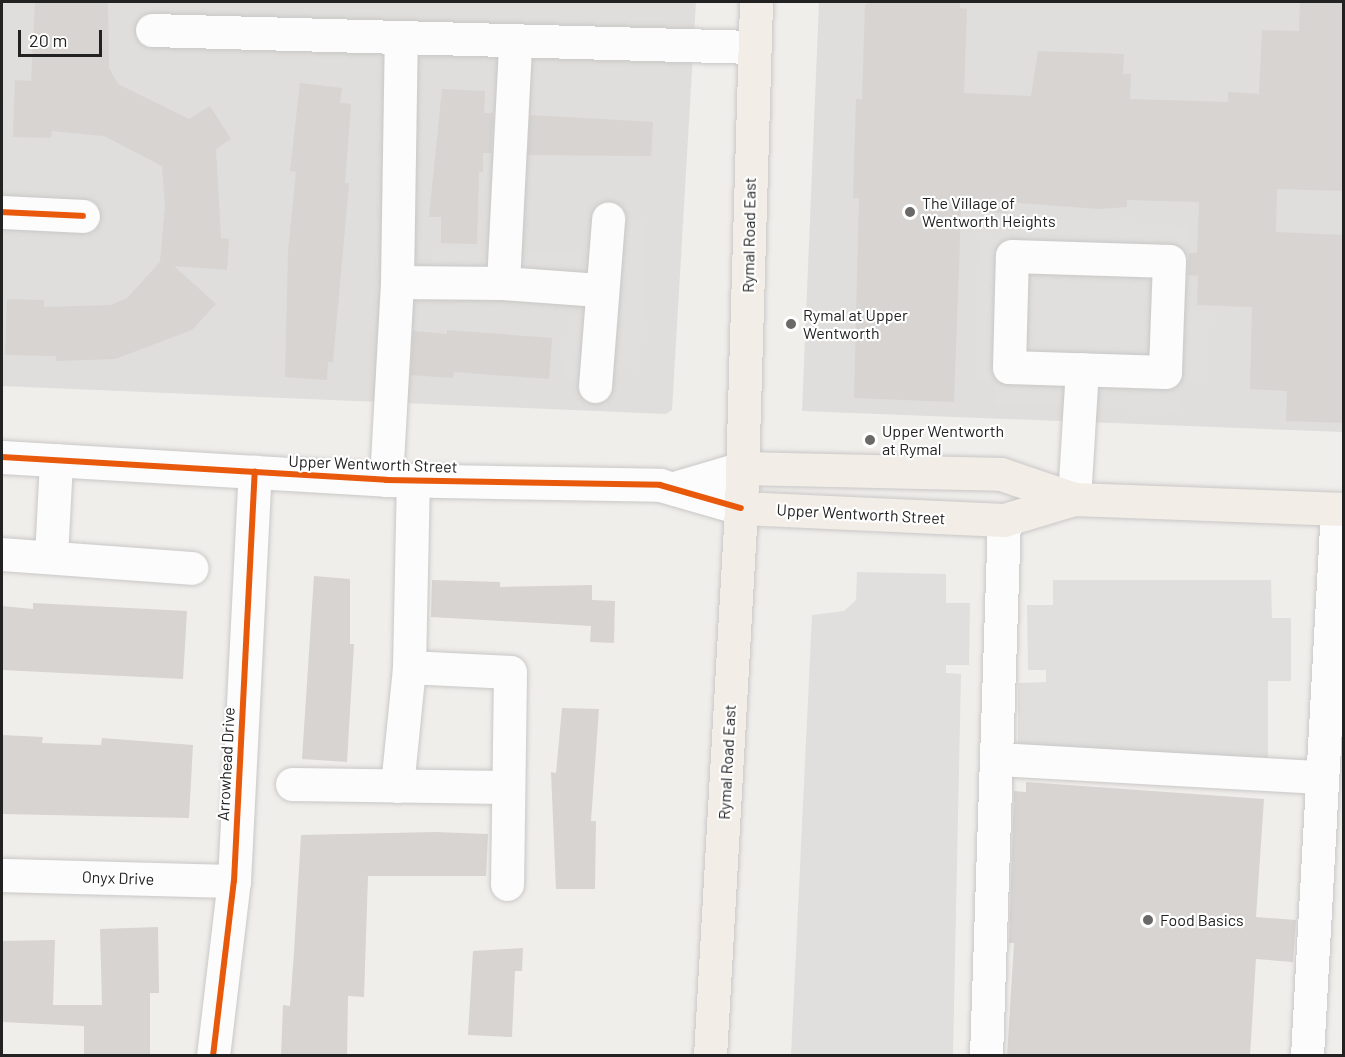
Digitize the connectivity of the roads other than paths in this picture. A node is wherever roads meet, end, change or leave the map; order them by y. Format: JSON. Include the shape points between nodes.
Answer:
{"nodes":[{"id":1,"x":756,"y":2,"type":"edge"},
{"id":2,"x":152,"y":30,"type":"dead end"},
{"id":3,"x":401,"y":40,"type":"junction"},
{"id":4,"x":515,"y":42,"type":"junction"},
{"id":5,"x":753,"y":47,"type":"junction"},
{"id":6,"x":2,"y":213,"type":"edge"},
{"id":7,"x":83,"y":216,"type":"dead end"},
{"id":8,"x":608,"y":219,"type":"dead end"},
{"id":9,"x":396,"y":282,"type":"junction"},
{"id":10,"x":503,"y":283,"type":"junction"},
{"id":11,"x":599,"y":291,"type":"junction"},
{"id":12,"x":1082,"y":369,"type":"junction"},
{"id":13,"x":594,"y":386,"type":"dead end"},
{"id":14,"x":2,"y":457,"type":"edge"},
{"id":15,"x":56,"y":460,"type":"junction"},
{"id":16,"x":742,"y":468,"type":"junction"},
{"id":17,"x":255,"y":472,"type":"junction"},
{"id":18,"x":400,"y":480,"type":"junction"},
{"id":19,"x":674,"y":488,"type":"junction"},
{"id":20,"x":1074,"y":499,"type":"junction"},
{"id":21,"x":741,"y":508,"type":"junction"},
{"id":22,"x":1340,"y":509,"type":"edge"},
{"id":23,"x":1004,"y":520,"type":"junction"},
{"id":24,"x":2,"y":554,"type":"edge"},
{"id":25,"x":51,"y":557,"type":"junction"},
{"id":26,"x":191,"y":568,"type":"dead end"},
{"id":27,"x":409,"y":667,"type":"junction"},
{"id":28,"x":996,"y":759,"type":"junction"},
{"id":29,"x":1322,"y":777,"type":"junction"},
{"id":30,"x":292,"y":784,"type":"dead end"},
{"id":31,"x":397,"y":786,"type":"junction"},
{"id":32,"x":506,"y":787,"type":"junction"},
{"id":33,"x":2,"y":875,"type":"edge"},
{"id":34,"x":234,"y":881,"type":"junction"},
{"id":35,"x":507,"y":884,"type":"dead end"},
{"id":36,"x":213,"y":1056,"type":"edge"},
{"id":37,"x":710,"y":1056,"type":"edge"},
{"id":38,"x":986,"y":1056,"type":"edge"},
{"id":39,"x":1307,"y":1056,"type":"edge"}],
"edges":[{"from":1,"to":5,"type":"main road","name":"Rymal Road East"},
{"from":2,"to":3,"type":"street"},
{"from":3,"to":4,"type":"street"},
{"from":3,"to":9,"type":"street"},
{"from":4,"to":5,"type":"street"},
{"from":4,"to":10,"type":"street"},
{"from":5,"to":16,"type":"main road","name":"Rymal Road East"},
{"from":6,"to":7,"type":"street"},
{"from":8,"to":11,"type":"street"},
{"from":9,"to":10,"type":"street"},
{"from":9,"to":18,"type":"street"},
{"from":10,"to":11,"type":"street"},
{"from":11,"to":13,"type":"street"},
{"from":12,"to":12,"type":"street","via":[[1165,372],[1169,261],[1012,256],[1009,367]]},
{"from":12,"to":20,"type":"street"},
{"from":14,"to":15,"type":"street","name":"Upper Wentworth Street"},
{"from":15,"to":17,"type":"street","name":"Upper Wentworth Street"},
{"from":15,"to":25,"type":"street"},
{"from":16,"to":19,"type":"street"},
{"from":16,"to":20,"type":"main road","name":"Upper Wentworth Street","via":[[1001,474]]},
{"from":16,"to":21,"type":"main road","name":"Rymal Road East"},
{"from":17,"to":18,"type":"street","name":"Upper Wentworth Street"},
{"from":17,"to":34,"type":"street","name":"Arrowhead Drive"},
{"from":18,"to":19,"type":"street","name":"Upper Wentworth Street"},
{"from":18,"to":27,"type":"street"},
{"from":19,"to":21,"type":"street","name":"Upper Wentworth Street"},
{"from":20,"to":22,"type":"main road","name":"Upper Wentworth Street"},
{"from":20,"to":23,"type":"main road","name":"Upper Wentworth Street"},
{"from":21,"to":23,"type":"main road","name":"Upper Wentworth Street"},
{"from":21,"to":37,"type":"main road","name":"Rymal Road East"},
{"from":22,"to":29,"type":"street"},
{"from":23,"to":28,"type":"street"},
{"from":24,"to":25,"type":"street"},
{"from":25,"to":26,"type":"street"},
{"from":27,"to":31,"type":"street"},
{"from":27,"to":32,"type":"street","via":[[510,672]]},
{"from":28,"to":29,"type":"street"},
{"from":28,"to":38,"type":"street"},
{"from":29,"to":39,"type":"street"},
{"from":30,"to":31,"type":"street"},
{"from":31,"to":32,"type":"street"},
{"from":32,"to":35,"type":"street"},
{"from":33,"to":34,"type":"street","name":"Onyx Drive"},
{"from":34,"to":36,"type":"street","name":"Arrowhead Drive"}]}
